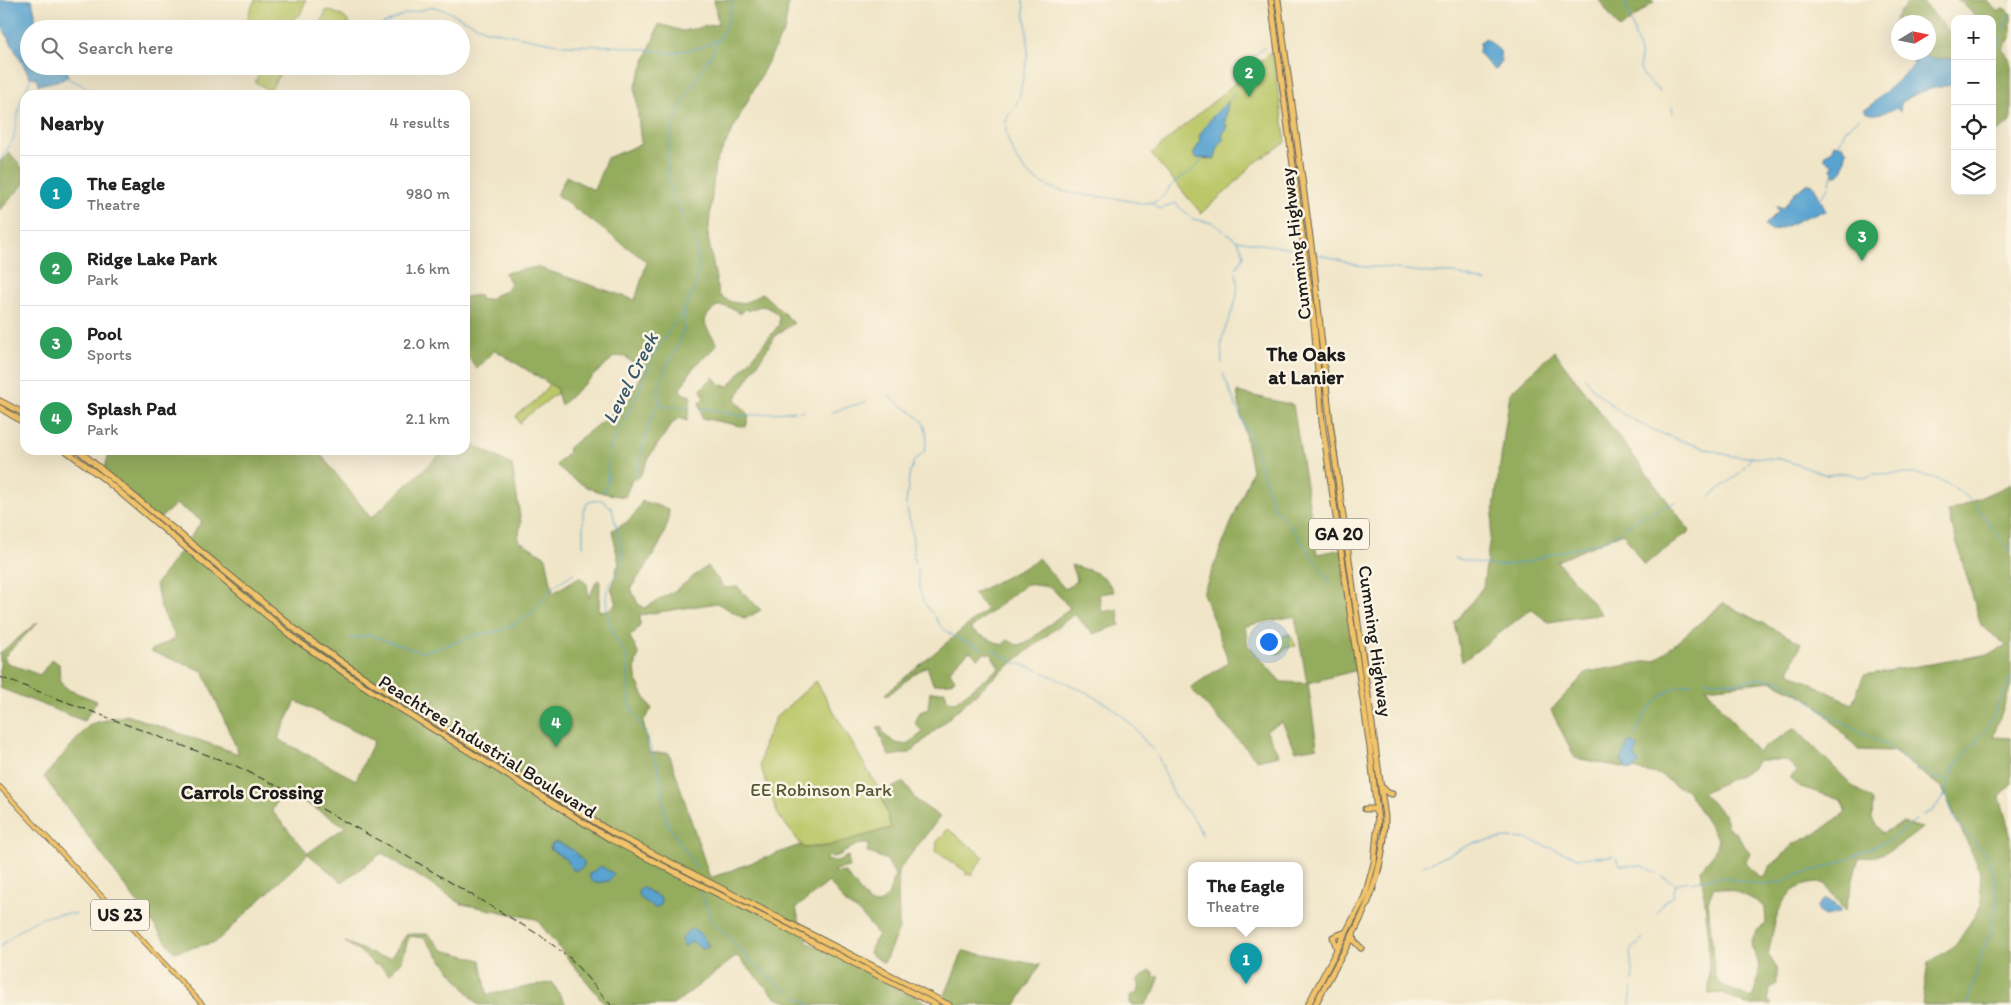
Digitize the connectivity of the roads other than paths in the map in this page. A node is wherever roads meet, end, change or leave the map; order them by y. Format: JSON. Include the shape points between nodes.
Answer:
{"nodes":[{"id":1,"x":1270,"y":0,"type":"edge"},
{"id":2,"x":1278,"y":0,"type":"edge"},
{"id":3,"x":0,"y":401,"type":"edge"},
{"id":4,"x":0,"y":408,"type":"edge"},
{"id":5,"x":20,"y":411,"type":"edge"},
{"id":6,"x":20,"y":420,"type":"edge"},
{"id":7,"x":72,"y":455,"type":"edge"},
{"id":8,"x":84,"y":455,"type":"edge"},
{"id":9,"x":1382,"y":786,"type":"junction"},
{"id":10,"x":0,"y":787,"type":"edge"},
{"id":11,"x":1392,"y":794,"type":"dead end"},
{"id":12,"x":1365,"y":809,"type":"dead end"},
{"id":13,"x":1377,"y":813,"type":"junction"},
{"id":14,"x":1346,"y":932,"type":"junction"},
{"id":15,"x":1353,"y":933,"type":"junction"},
{"id":16,"x":1337,"y":950,"type":"junction"},
{"id":17,"x":1342,"y":953,"type":"junction"},
{"id":18,"x":203,"y":1005,"type":"edge"},
{"id":19,"x":936,"y":1005,"type":"edge"},
{"id":20,"x":948,"y":1005,"type":"edge"},
{"id":21,"x":1308,"y":1005,"type":"edge"},
{"id":22,"x":1315,"y":1005,"type":"edge"}],
"edges":[{"from":1,"to":13,"type":"highway","name":"Cumming Highway","number":"GA 20","via":[[1314,323],[1322,422]]},
{"from":2,"to":9,"type":"highway","name":"Cumming Highway","number":"GA 20","via":[[1314,267],[1330,423]]},
{"from":3,"to":5,"type":"highway"},
{"from":4,"to":6,"type":"highway"},
{"from":7,"to":19,"type":"highway","name":"Peachtree Industrial Boulevard","via":[[296,640],[370,690],[610,839]]},
{"from":8,"to":20,"type":"highway","name":"Peachtree Industrial Boulevard","via":[[280,618],[374,684],[613,833]]},
{"from":9,"to":11,"type":"highway"},
{"from":9,"to":15,"type":"highway","name":"Cumming Highway","number":"GA 20","via":[[1384,847],[1372,895]]},
{"from":10,"to":18,"type":"main road","number":"US 23"},
{"from":12,"to":13,"type":"highway","via":[[1374,809]]},
{"from":13,"to":14,"type":"highway","name":"Cumming Highway","number":"GA 20","via":[[1376,849],[1369,884]]},
{"from":14,"to":16,"type":"highway","name":"Cumming Highway","number":"GA 20"},
{"from":14,"to":16,"type":"highway","via":[[1333,937]]},
{"from":15,"to":17,"type":"highway","name":"Cumming Highway","number":"GA 20"},
{"from":15,"to":17,"type":"highway","via":[[1359,947]]},
{"from":16,"to":21,"type":"highway","name":"Cumming Highway","number":"GA 20"},
{"from":17,"to":22,"type":"highway","name":"Cumming Highway","number":"GA 20"}]}
